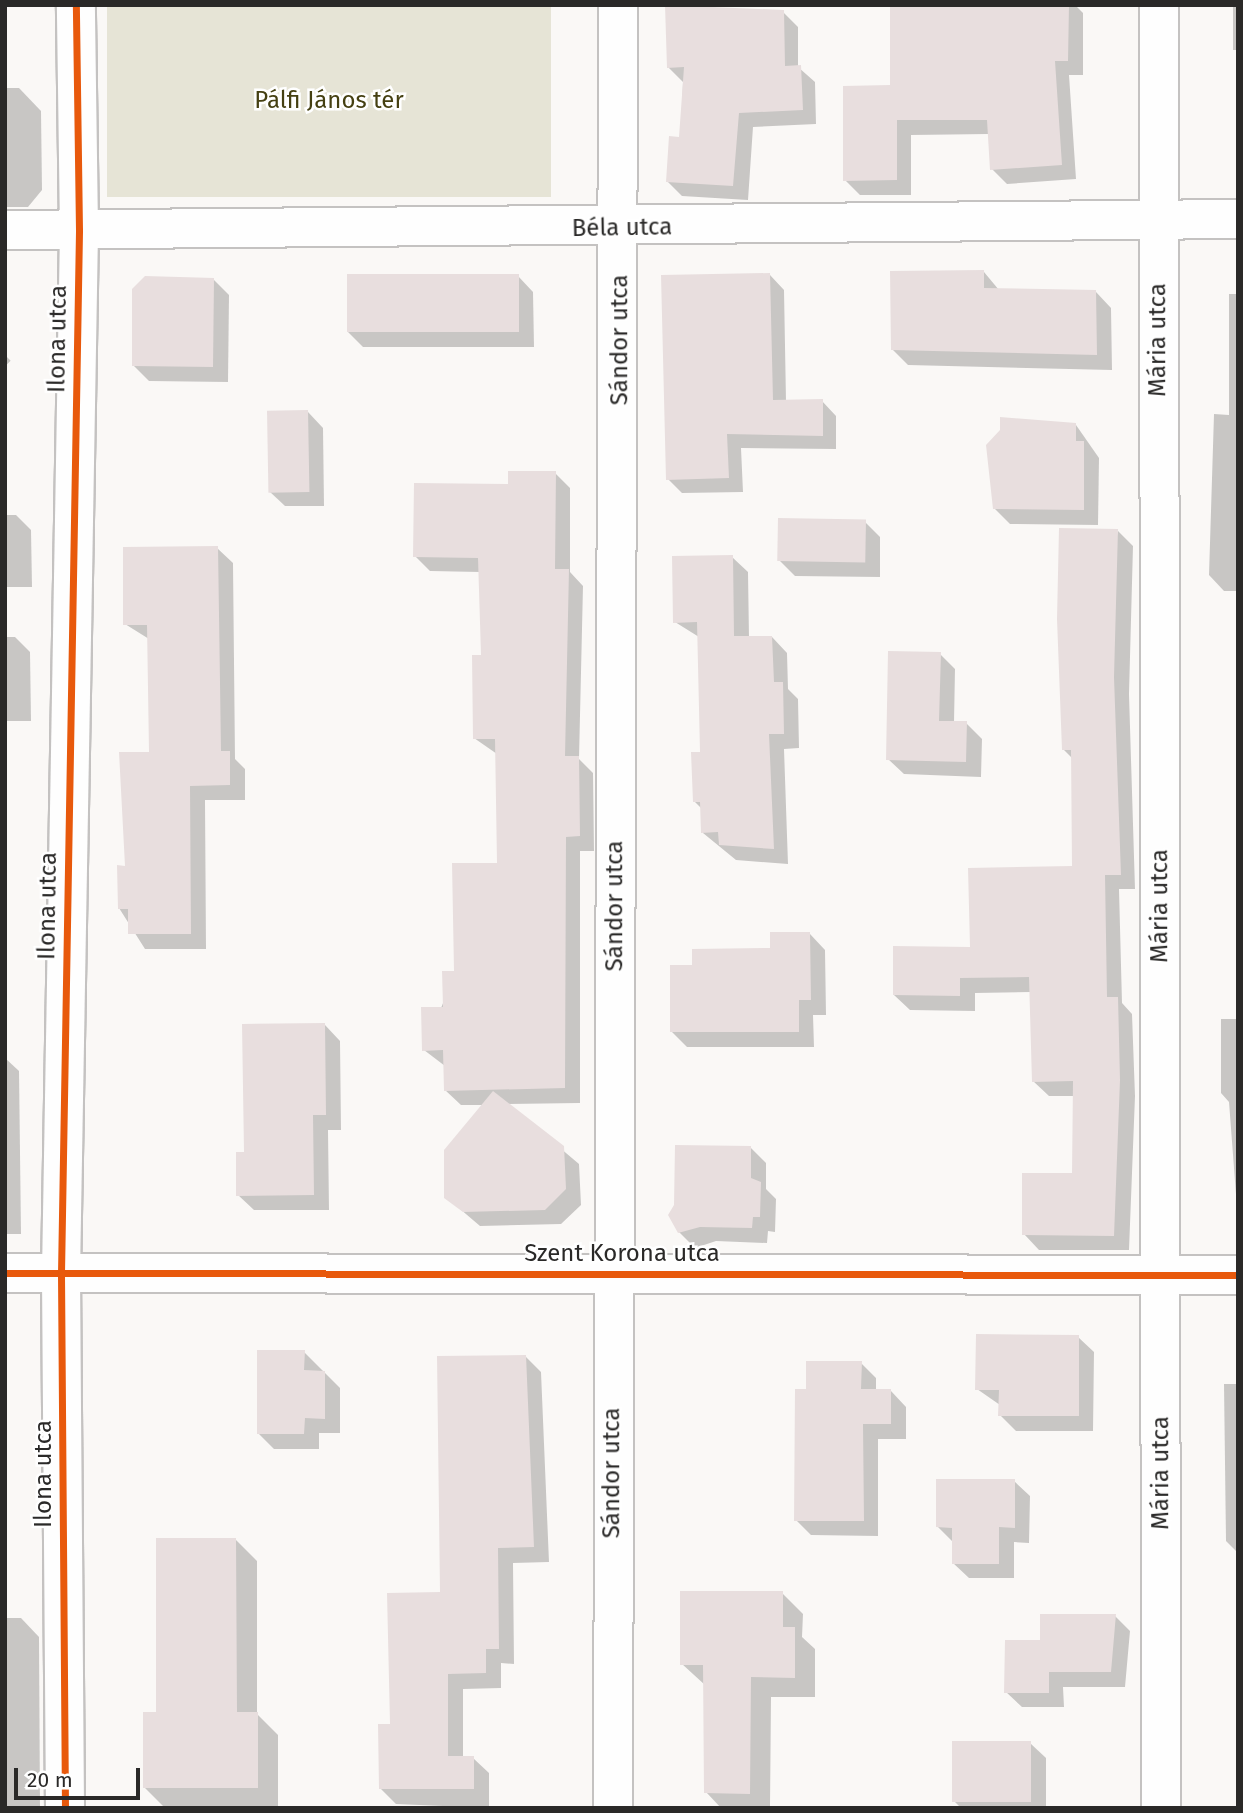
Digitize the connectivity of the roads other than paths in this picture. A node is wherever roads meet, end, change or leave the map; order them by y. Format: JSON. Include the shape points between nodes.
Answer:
{"nodes":[{"id":1,"x":76,"y":5,"type":"edge"},
{"id":2,"x":618,"y":5,"type":"edge"},
{"id":3,"x":1159,"y":5,"type":"edge"},
{"id":4,"x":1157,"y":219,"type":"junction"},
{"id":5,"x":1238,"y":219,"type":"edge"},
{"id":6,"x":621,"y":228,"type":"junction"},
{"id":7,"x":5,"y":230,"type":"edge"},
{"id":8,"x":79,"y":230,"type":"junction"},
{"id":9,"x":5,"y":1273,"type":"edge"},
{"id":10,"x":61,"y":1273,"type":"junction"},
{"id":11,"x":612,"y":1273,"type":"junction"},
{"id":12,"x":1162,"y":1275,"type":"junction"},
{"id":13,"x":1238,"y":1275,"type":"edge"},
{"id":14,"x":65,"y":1808,"type":"edge"},
{"id":15,"x":612,"y":1808,"type":"edge"},
{"id":16,"x":1161,"y":1808,"type":"edge"}],
"edges":[{"from":1,"to":8,"type":"street","name":"Ilona utca"},
{"from":2,"to":6,"type":"street","name":"Sándor utca"},
{"from":3,"to":4,"type":"street","name":"Mária utca"},
{"from":4,"to":5,"type":"street","name":"Béla utca"},
{"from":4,"to":6,"type":"street","name":"Béla utca"},
{"from":4,"to":12,"type":"street","name":"Mária utca"},
{"from":6,"to":8,"type":"street","name":"Béla utca"},
{"from":6,"to":11,"type":"street","name":"Sándor utca"},
{"from":7,"to":8,"type":"street","name":"Béla utca"},
{"from":8,"to":10,"type":"street","name":"Ilona utca"},
{"from":9,"to":10,"type":"street","name":"Szent Korona utca"},
{"from":10,"to":11,"type":"street","name":"Szent Korona utca"},
{"from":10,"to":14,"type":"street","name":"Ilona utca"},
{"from":11,"to":12,"type":"street","name":"Szent Korona utca"},
{"from":11,"to":15,"type":"street","name":"Sándor utca"},
{"from":12,"to":13,"type":"street","name":"Szent Korona utca"},
{"from":12,"to":16,"type":"street","name":"Mária utca"}]}
